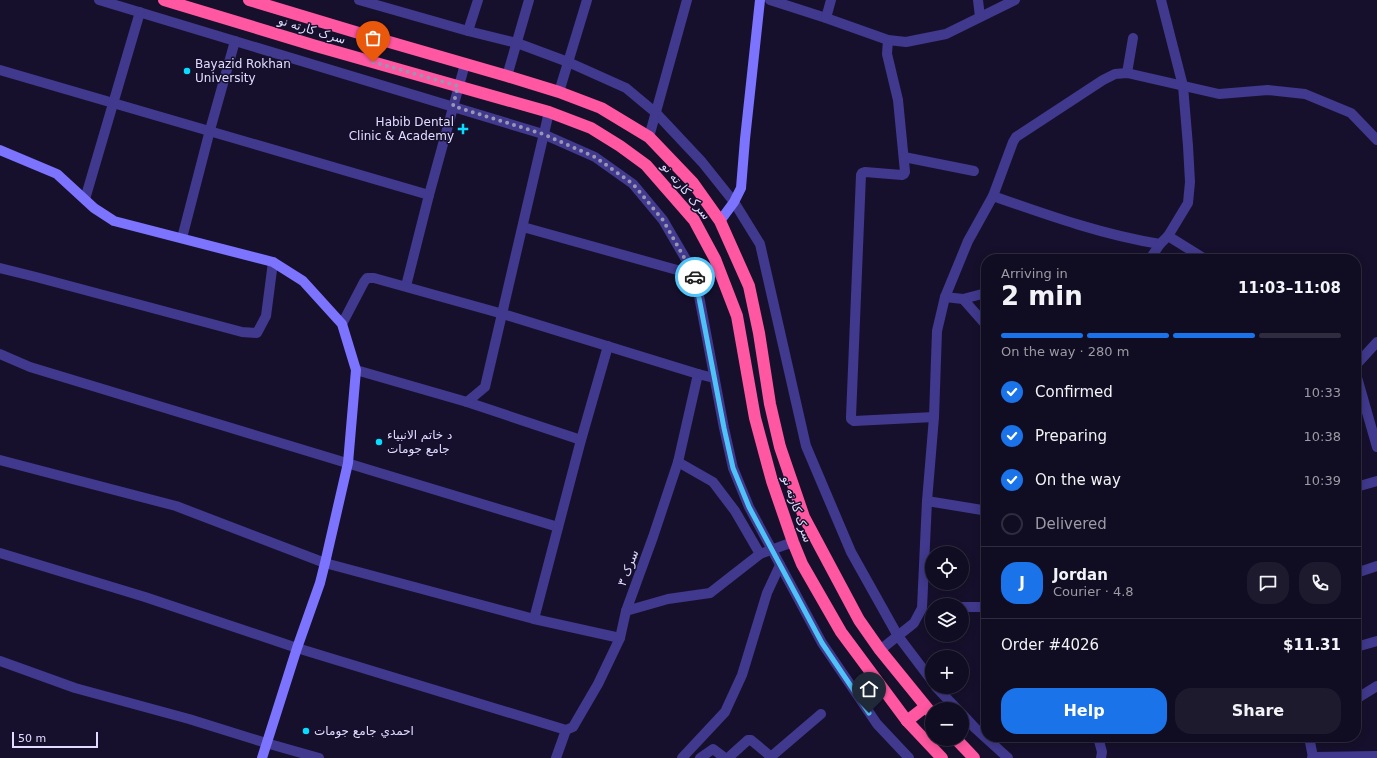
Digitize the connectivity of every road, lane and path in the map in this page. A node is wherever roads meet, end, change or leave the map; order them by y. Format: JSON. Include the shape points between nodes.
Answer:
{"nodes":[{"id":1,"x":99,"y":0,"type":"edge"},
{"id":2,"x":164,"y":0,"type":"edge"},
{"id":3,"x":248,"y":0,"type":"edge"},
{"id":4,"x":359,"y":0,"type":"edge"},
{"id":5,"x":478,"y":0,"type":"edge"},
{"id":6,"x":529,"y":0,"type":"edge"},
{"id":7,"x":587,"y":0,"type":"edge"},
{"id":8,"x":687,"y":0,"type":"edge"},
{"id":9,"x":760,"y":0,"type":"edge"},
{"id":10,"x":770,"y":0,"type":"edge"},
{"id":11,"x":831,"y":0,"type":"edge"},
{"id":12,"x":978,"y":0,"type":"edge"},
{"id":13,"x":1015,"y":0,"type":"edge"},
{"id":14,"x":1161,"y":0,"type":"edge"},
{"id":15,"x":382,"y":3,"type":"edge"},
{"id":16,"x":140,"y":12,"type":"junction"},
{"id":17,"x":980,"y":17,"type":"junction"},
{"id":18,"x":826,"y":18,"type":"junction"},
{"id":19,"x":468,"y":32,"type":"junction"},
{"id":20,"x":1133,"y":38,"type":"dead end"},
{"id":21,"x":888,"y":40,"type":"junction"},
{"id":22,"x":235,"y":41,"type":"junction"},
{"id":23,"x":517,"y":44,"type":"junction"},
{"id":24,"x":568,"y":62,"type":"junction"},
{"id":25,"x":465,"y":64,"type":"junction"},
{"id":26,"x":0,"y":70,"type":"edge"},
{"id":27,"x":1126,"y":74,"type":"junction"},
{"id":28,"x":507,"y":76,"type":"junction"},
{"id":29,"x":458,"y":86,"type":"junction"},
{"id":30,"x":1183,"y":86,"type":"junction"},
{"id":31,"x":559,"y":92,"type":"junction"},
{"id":32,"x":113,"y":103,"type":"junction"},
{"id":33,"x":453,"y":106,"type":"junction"},
{"id":34,"x":549,"y":112,"type":"junction"},
{"id":35,"x":656,"y":113,"type":"junction"},
{"id":36,"x":210,"y":130,"type":"junction"},
{"id":37,"x":543,"y":134,"type":"junction"},
{"id":38,"x":649,"y":137,"type":"junction"},
{"id":39,"x":1377,"y":140,"type":"edge"},
{"id":40,"x":0,"y":150,"type":"edge"},
{"id":41,"x":904,"y":157,"type":"junction"},
{"id":42,"x":974,"y":171,"type":"dead end"},
{"id":43,"x":429,"y":195,"type":"junction"},
{"id":44,"x":993,"y":196,"type":"junction"},
{"id":45,"x":85,"y":199,"type":"junction"},
{"id":46,"x":734,"y":202,"type":"junction"},
{"id":47,"x":720,"y":221,"type":"junction"},
{"id":48,"x":523,"y":227,"type":"junction"},
{"id":49,"x":1168,"y":236,"type":"junction"},
{"id":50,"x":182,"y":238,"type":"junction"},
{"id":51,"x":1160,"y":244,"type":"junction"},
{"id":52,"x":1153,"y":254,"type":"edge"},
{"id":53,"x":1197,"y":254,"type":"edge"},
{"id":54,"x":273,"y":262,"type":"junction"},
{"id":55,"x":0,"y":268,"type":"edge"},
{"id":56,"x":695,"y":276,"type":"junction"},
{"id":57,"x":406,"y":286,"type":"junction"},
{"id":58,"x":981,"y":294,"type":"edge"},
{"id":59,"x":945,"y":297,"type":"junction"},
{"id":60,"x":963,"y":299,"type":"junction"},
{"id":61,"x":503,"y":314,"type":"junction"},
{"id":62,"x":981,"y":319,"type":"edge"},
{"id":63,"x":342,"y":324,"type":"junction"},
{"id":64,"x":1377,"y":342,"type":"edge"},
{"id":65,"x":608,"y":346,"type":"junction"},
{"id":66,"x":0,"y":354,"type":"edge"},
{"id":67,"x":1361,"y":360,"type":"edge"},
{"id":68,"x":356,"y":370,"type":"junction"},
{"id":69,"x":698,"y":374,"type":"junction"},
{"id":70,"x":714,"y":378,"type":"junction"},
{"id":71,"x":1361,"y":391,"type":"edge"},
{"id":72,"x":467,"y":402,"type":"junction"},
{"id":73,"x":934,"y":417,"type":"junction"},
{"id":74,"x":581,"y":440,"type":"junction"},
{"id":75,"x":1377,"y":447,"type":"edge"},
{"id":76,"x":0,"y":460,"type":"edge"},
{"id":77,"x":678,"y":462,"type":"junction"},
{"id":78,"x":348,"y":463,"type":"junction"},
{"id":79,"x":1377,"y":481,"type":"edge"},
{"id":80,"x":1361,"y":486,"type":"edge"},
{"id":81,"x":927,"y":501,"type":"junction"},
{"id":82,"x":981,"y":510,"type":"edge"},
{"id":83,"x":558,"y":527,"type":"junction"},
{"id":84,"x":793,"y":542,"type":"junction"},
{"id":85,"x":772,"y":550,"type":"junction"},
{"id":86,"x":0,"y":553,"type":"edge"},
{"id":87,"x":760,"y":554,"type":"junction"},
{"id":88,"x":325,"y":563,"type":"junction"},
{"id":89,"x":780,"y":565,"type":"junction"},
{"id":90,"x":1377,"y":566,"type":"edge"},
{"id":91,"x":1361,"y":571,"type":"edge"},
{"id":92,"x":927,"y":598,"type":"edge"},
{"id":93,"x":969,"y":607,"type":"edge"},
{"id":94,"x":981,"y":607,"type":"edge"},
{"id":95,"x":925,"y":610,"type":"edge"},
{"id":96,"x":626,"y":611,"type":"junction"},
{"id":97,"x":534,"y":619,"type":"junction"},
{"id":98,"x":859,"y":620,"type":"junction"},
{"id":99,"x":841,"y":632,"type":"junction"},
{"id":100,"x":898,"y":636,"type":"junction"},
{"id":101,"x":620,"y":638,"type":"junction"},
{"id":102,"x":1377,"y":642,"type":"edge"},
{"id":103,"x":1361,"y":646,"type":"edge"},
{"id":104,"x":297,"y":648,"type":"junction"},
{"id":105,"x":880,"y":650,"type":"junction"},
{"id":106,"x":0,"y":661,"type":"edge"},
{"id":107,"x":925,"y":672,"type":"edge"},
{"id":108,"x":1377,"y":686,"type":"edge"},
{"id":109,"x":943,"y":694,"type":"edge"},
{"id":110,"x":1361,"y":696,"type":"edge"},
{"id":111,"x":950,"y":702,"type":"edge"},
{"id":112,"x":925,"y":706,"type":"edge"},
{"id":113,"x":925,"y":712,"type":"edge"},
{"id":114,"x":821,"y":714,"type":"dead end"},
{"id":115,"x":907,"y":721,"type":"junction"},
{"id":116,"x":969,"y":722,"type":"edge"},
{"id":117,"x":566,"y":730,"type":"junction"},
{"id":118,"x":981,"y":733,"type":"edge"},
{"id":119,"x":990,"y":742,"type":"edge"},
{"id":120,"x":1099,"y":742,"type":"edge"},
{"id":121,"x":1310,"y":742,"type":"edge"},
{"id":122,"x":266,"y":743,"type":"junction"},
{"id":123,"x":963,"y":746,"type":"edge"},
{"id":124,"x":1377,"y":756,"type":"edge"},
{"id":125,"x":1313,"y":757,"type":"edge"},
{"id":126,"x":262,"y":758,"type":"edge"},
{"id":127,"x":319,"y":758,"type":"edge"},
{"id":128,"x":556,"y":758,"type":"edge"},
{"id":129,"x":682,"y":758,"type":"edge"},
{"id":130,"x":700,"y":758,"type":"edge"},
{"id":131,"x":725,"y":758,"type":"edge"},
{"id":132,"x":728,"y":758,"type":"edge"},
{"id":133,"x":909,"y":758,"type":"edge"},
{"id":134,"x":942,"y":758,"type":"edge"},
{"id":135,"x":974,"y":758,"type":"edge"},
{"id":136,"x":1008,"y":758,"type":"edge"},
{"id":137,"x":1101,"y":758,"type":"edge"}],
"edges":[{"from":1,"to":16,"type":"street"},
{"from":2,"to":29,"type":"highway","name":"سرک کارته نو"},
{"from":3,"to":25,"type":"highway","name":"سرک کارته نو"},
{"from":4,"to":15,"type":"street"},
{"from":5,"to":19,"type":"street"},
{"from":6,"to":23,"type":"street"},
{"from":7,"to":24,"type":"street"},
{"from":8,"to":35,"type":"street"},
{"from":9,"to":46,"type":"street","via":[[741,188]]},
{"from":10,"to":18,"type":"street"},
{"from":11,"to":18,"type":"street"},
{"from":12,"to":17,"type":"street"},
{"from":13,"to":17,"type":"street"},
{"from":14,"to":30,"type":"street"},
{"from":15,"to":19,"type":"street"},
{"from":16,"to":22,"type":"street"},
{"from":16,"to":32,"type":"street"},
{"from":17,"to":21,"type":"street","via":[[946,34],[906,42]]},
{"from":18,"to":21,"type":"street"},
{"from":19,"to":23,"type":"street"},
{"from":20,"to":27,"type":"street"},
{"from":21,"to":41,"type":"street","via":[[887,54],[898,100]]},
{"from":22,"to":33,"type":"street"},
{"from":22,"to":36,"type":"street"},
{"from":23,"to":24,"type":"street"},
{"from":23,"to":28,"type":"street"},
{"from":24,"to":31,"type":"street"},
{"from":24,"to":35,"type":"street","via":[[626,88]]},
{"from":25,"to":28,"type":"highway","name":"سرک کارته نو"},
{"from":25,"to":29,"type":"street"},
{"from":26,"to":32,"type":"street"},
{"from":27,"to":30,"type":"street"},
{"from":27,"to":44,"type":"street","via":[[1115,74],[1103,80],[1016,137]]},
{"from":28,"to":31,"type":"highway","name":"سرک کارته نو"},
{"from":29,"to":33,"type":"street"},
{"from":29,"to":34,"type":"highway","name":"سرک کارته نو"},
{"from":30,"to":39,"type":"street","via":[[1219,94],[1268,90],[1305,94],[1351,113]]},
{"from":30,"to":49,"type":"street","via":[[1190,182],[1188,203]]},
{"from":31,"to":38,"type":"highway","name":"سرک کارته نو","via":[[602,108]]},
{"from":32,"to":36,"type":"street"},
{"from":32,"to":45,"type":"street"},
{"from":33,"to":37,"type":"street"},
{"from":33,"to":43,"type":"street"},
{"from":34,"to":37,"type":"street"},
{"from":34,"to":84,"type":"highway","name":"سرک کارته نو","via":[[591,128],[627,150],[646,165],[694,220],[716,259],[737,316],[755,418],[772,481]]},
{"from":35,"to":38,"type":"street"},
{"from":35,"to":46,"type":"street","via":[[702,162]]},
{"from":36,"to":43,"type":"street"},
{"from":36,"to":50,"type":"street"},
{"from":37,"to":48,"type":"street"},
{"from":37,"to":56,"type":"street","via":[[595,157],[633,184],[663,220]]},
{"from":38,"to":47,"type":"highway","name":"سرک کارته نو","via":[[693,183]]},
{"from":40,"to":45,"type":"street","via":[[57,174]]},
{"from":41,"to":42,"type":"street"},
{"from":41,"to":73,"type":"street","via":[[904,174],[865,172],[861,175],[851,419]]},
{"from":43,"to":57,"type":"street"},
{"from":44,"to":51,"type":"street","via":[[1094,229]]},
{"from":44,"to":59,"type":"street","via":[[968,241]]},
{"from":45,"to":50,"type":"street","via":[[114,221]]},
{"from":46,"to":47,"type":"street"},
{"from":46,"to":100,"type":"street","via":[[760,244],[806,446],[851,552]]},
{"from":47,"to":98,"type":"highway","name":"سرک کارته نو","via":[[749,286],[778,440],[804,517]]},
{"from":48,"to":56,"type":"street"},
{"from":48,"to":61,"type":"street"},
{"from":49,"to":51,"type":"street"},
{"from":49,"to":53,"type":"street"},
{"from":50,"to":54,"type":"street"},
{"from":51,"to":52,"type":"street"},
{"from":54,"to":55,"type":"street","via":[[266,316],[257,333],[242,332]]},
{"from":54,"to":63,"type":"street","via":[[303,280]]},
{"from":56,"to":70,"type":"street"},
{"from":57,"to":61,"type":"street"},
{"from":57,"to":63,"type":"street","via":[[368,278]]},
{"from":58,"to":60,"type":"street"},
{"from":59,"to":60,"type":"street"},
{"from":59,"to":73,"type":"street","via":[[937,331]]},
{"from":60,"to":62,"type":"street"},
{"from":61,"to":65,"type":"street"},
{"from":61,"to":72,"type":"street","via":[[485,387]]},
{"from":63,"to":68,"type":"street"},
{"from":64,"to":67,"type":"street"},
{"from":65,"to":69,"type":"street"},
{"from":65,"to":74,"type":"street"},
{"from":66,"to":78,"type":"street","via":[[30,367]]},
{"from":68,"to":72,"type":"street"},
{"from":68,"to":78,"type":"street"},
{"from":69,"to":70,"type":"street"},
{"from":69,"to":77,"type":"street","name":"سرک ۳"},
{"from":70,"to":85,"type":"street","via":[[733,468],[749,507]]},
{"from":71,"to":75,"type":"street"},
{"from":72,"to":74,"type":"street"},
{"from":73,"to":81,"type":"street"},
{"from":74,"to":83,"type":"street"},
{"from":76,"to":88,"type":"street","via":[[176,506]]},
{"from":77,"to":87,"type":"street","via":[[713,482],[736,511]]},
{"from":77,"to":96,"type":"street","name":"سرک ۳"},
{"from":78,"to":83,"type":"street"},
{"from":78,"to":88,"type":"street"},
{"from":79,"to":80,"type":"street"},
{"from":81,"to":82,"type":"street"},
{"from":81,"to":92,"type":"street"},
{"from":83,"to":97,"type":"street"},
{"from":84,"to":85,"type":"street"},
{"from":84,"to":99,"type":"highway","name":"سرک کارته نو","via":[[802,564]]},
{"from":85,"to":87,"type":"street"},
{"from":85,"to":89,"type":"street"},
{"from":86,"to":104,"type":"street","via":[[145,597]]},
{"from":87,"to":96,"type":"street","via":[[710,593],[668,599]]},
{"from":88,"to":97,"type":"street"},
{"from":88,"to":104,"type":"street"},
{"from":89,"to":129,"type":"street","via":[[767,593],[742,675],[725,712]]},
{"from":89,"to":133,"type":"street","via":[[822,643],[877,724]]},
{"from":90,"to":91,"type":"street"},
{"from":93,"to":94,"type":"street"},
{"from":95,"to":100,"type":"street","via":[[914,624]]},
{"from":96,"to":101,"type":"street","name":"سرک ۳"},
{"from":97,"to":101,"type":"street"},
{"from":98,"to":99,"type":"highway"},
{"from":98,"to":105,"type":"highway","name":"سرک کارته نو"},
{"from":99,"to":115,"type":"highway","name":"سرک کارته نو"},
{"from":100,"to":105,"type":"street"},
{"from":100,"to":107,"type":"street"},
{"from":101,"to":117,"type":"street","name":"سرک ۳","via":[[573,727]]},
{"from":102,"to":103,"type":"street"},
{"from":104,"to":117,"type":"street"},
{"from":104,"to":122,"type":"street"},
{"from":105,"to":112,"type":"highway","name":"سرک کارته نو"},
{"from":106,"to":122,"type":"street","via":[[76,688]]},
{"from":108,"to":110,"type":"street"},
{"from":109,"to":111,"type":"street"},
{"from":113,"to":115,"type":"highway"},
{"from":114,"to":132,"type":"street","via":[[771,756],[748,740]]},
{"from":115,"to":134,"type":"highway","name":"سرک کارته نو"},
{"from":116,"to":118,"type":"street"},
{"from":117,"to":128,"type":"street","name":"سرک ۳"},
{"from":119,"to":136,"type":"street"},
{"from":120,"to":137,"type":"street"},
{"from":121,"to":125,"type":"street"},
{"from":122,"to":126,"type":"street"},
{"from":122,"to":127,"type":"street"},
{"from":123,"to":135,"type":"highway"},
{"from":124,"to":125,"type":"street"},
{"from":130,"to":131,"type":"street","via":[[713,749]]}]}
